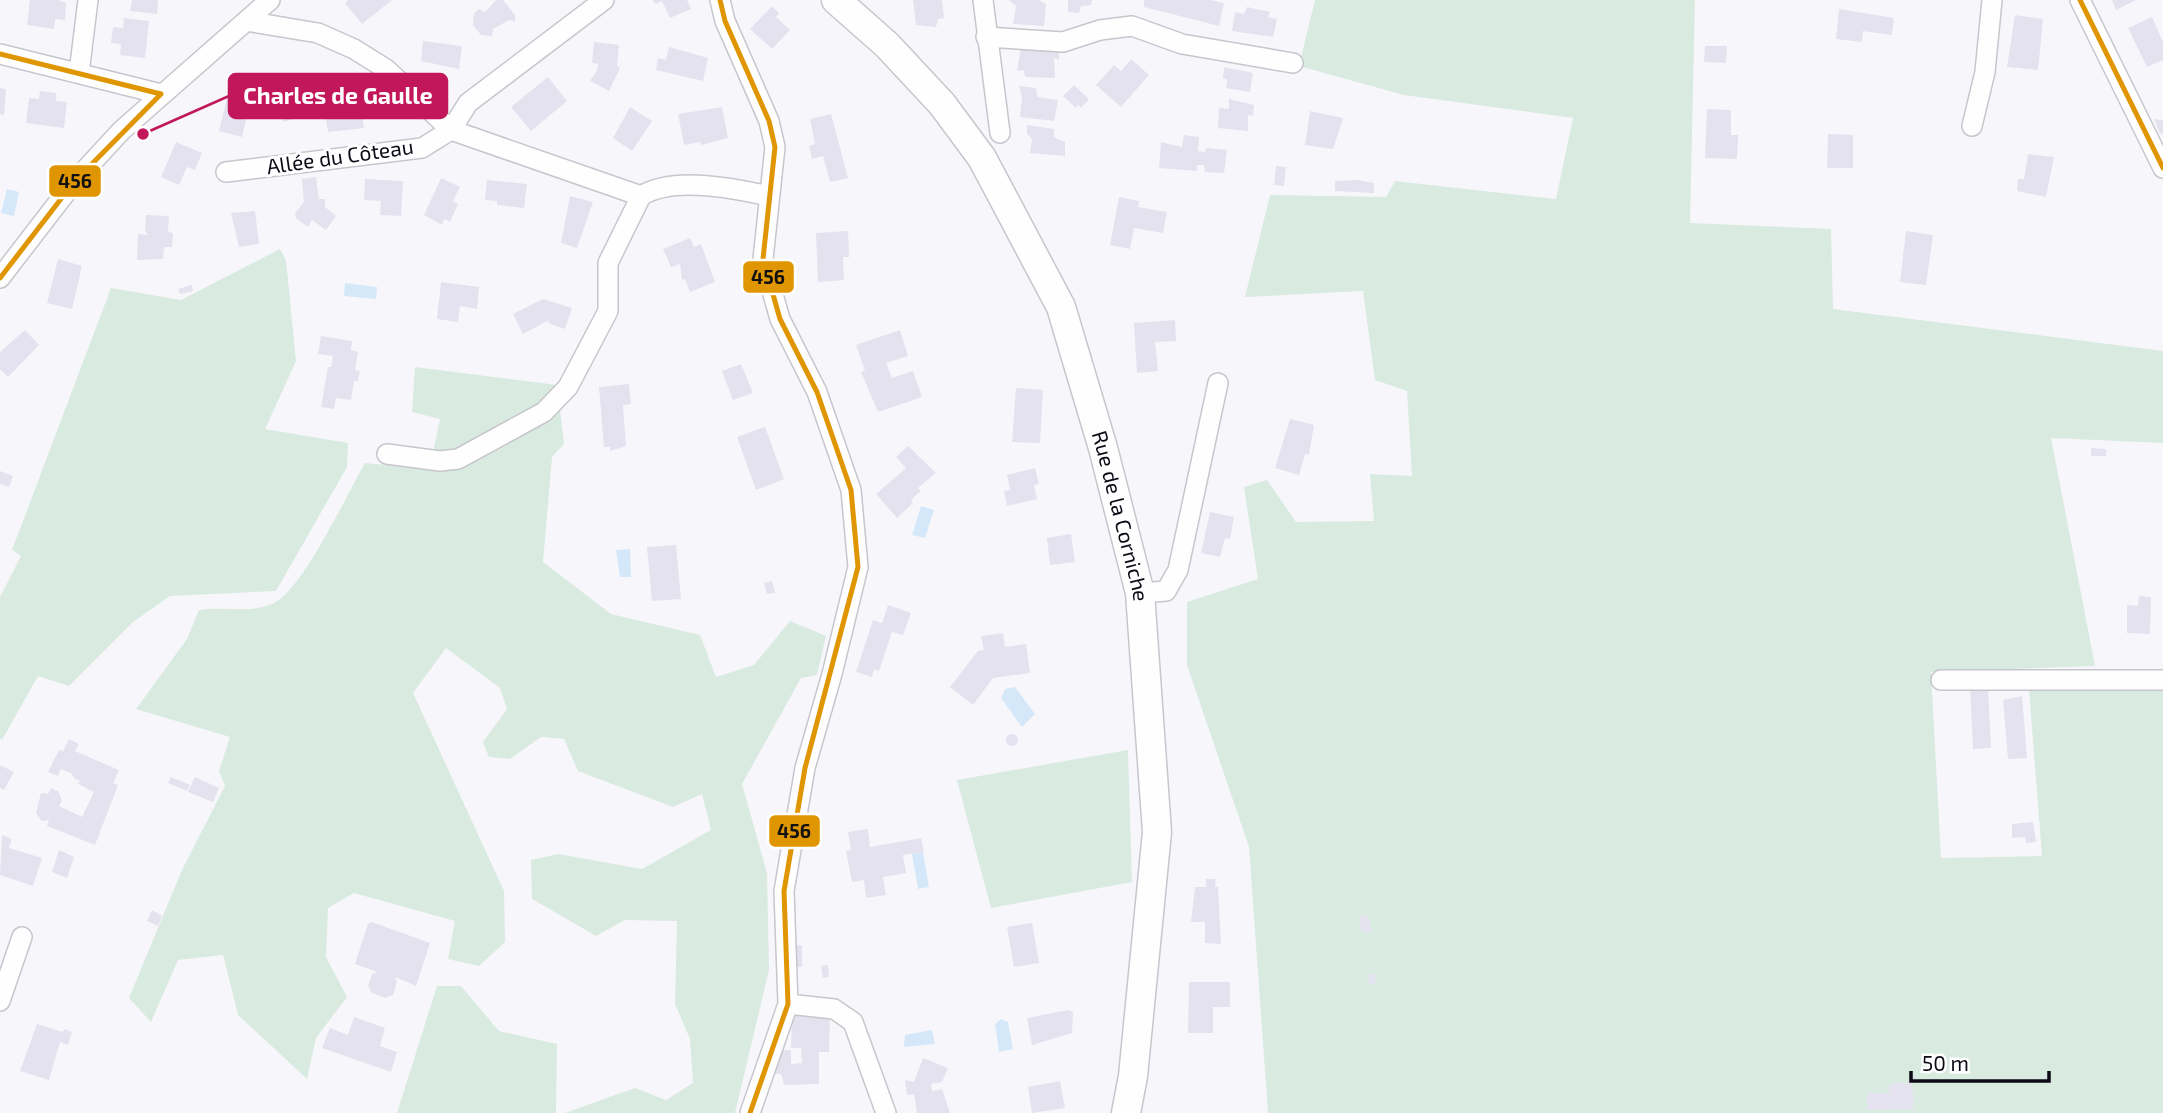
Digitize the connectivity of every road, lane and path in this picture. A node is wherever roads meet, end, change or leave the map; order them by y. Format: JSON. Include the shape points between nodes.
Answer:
{"nodes":[{"id":1,"x":88,"y":0,"type":"edge"},
{"id":2,"x":270,"y":0,"type":"edge"},
{"id":3,"x":604,"y":0,"type":"edge"},
{"id":4,"x":720,"y":0,"type":"edge"},
{"id":5,"x":836,"y":0,"type":"edge"},
{"id":6,"x":983,"y":0,"type":"edge"},
{"id":7,"x":1992,"y":0,"type":"edge"},
{"id":8,"x":2080,"y":0,"type":"edge"},
{"id":9,"x":246,"y":20,"type":"junction"},
{"id":10,"x":986,"y":37,"type":"junction"},
{"id":11,"x":0,"y":54,"type":"edge"},
{"id":12,"x":1293,"y":63,"type":"dead end"},
{"id":13,"x":79,"y":73,"type":"junction"},
{"id":14,"x":161,"y":94,"type":"junction"},
{"id":15,"x":1972,"y":126,"type":"dead end"},
{"id":16,"x":451,"y":130,"type":"junction"},
{"id":17,"x":1000,"y":134,"type":"dead end"},
{"id":18,"x":2163,"y":168,"type":"edge"},
{"id":19,"x":226,"y":172,"type":"dead end"},
{"id":20,"x":641,"y":196,"type":"junction"},
{"id":21,"x":769,"y":196,"type":"junction"},
{"id":22,"x":0,"y":278,"type":"edge"},
{"id":23,"x":1218,"y":383,"type":"dead end"},
{"id":24,"x":387,"y":454,"type":"dead end"},
{"id":25,"x":1140,"y":593,"type":"junction"},
{"id":26,"x":1941,"y":680,"type":"dead end"},
{"id":27,"x":2163,"y":680,"type":"edge"},
{"id":28,"x":22,"y":937,"type":"dead end"},
{"id":29,"x":0,"y":1001,"type":"edge"},
{"id":30,"x":788,"y":1004,"type":"junction"},
{"id":31,"x":750,"y":1113,"type":"edge"},
{"id":32,"x":886,"y":1113,"type":"edge"},
{"id":33,"x":1126,"y":1113,"type":"edge"}],
"edges":[{"from":1,"to":13,"type":"street"},
{"from":2,"to":9,"type":"street"},
{"from":3,"to":16,"type":"street","name":"Allée du Côteau","via":[[468,103]]},
{"from":4,"to":21,"type":"street","via":[[769,121],[775,147]]},
{"from":5,"to":25,"type":"main road","name":"Rue de la Corniche","via":[[887,45],[942,104],[982,158],[1060,307],[1104,448]]},
{"from":6,"to":10,"type":"street"},
{"from":7,"to":15,"type":"street","via":[[1985,72]]},
{"from":8,"to":18,"type":"street"},
{"from":9,"to":14,"type":"street"},
{"from":9,"to":16,"type":"street","name":"Allée du Côteau","via":[[318,33],[354,49],[386,69]]},
{"from":10,"to":12,"type":"street","via":[[1063,42],[1132,26],[1182,44]]},
{"from":10,"to":17,"type":"street"},
{"from":11,"to":13,"type":"street"},
{"from":13,"to":14,"type":"street"},
{"from":14,"to":22,"type":"street","via":[[76,180]]},
{"from":16,"to":19,"type":"street","name":"Allée du Côteau","via":[[422,148]]},
{"from":16,"to":20,"type":"street","name":"Allée du Côteau"},
{"from":20,"to":21,"type":"street","via":[[665,185]]},
{"from":20,"to":24,"type":"street","via":[[608,263],[608,311],[568,387],[544,412],[458,459]]},
{"from":21,"to":30,"type":"street","via":[[763,260],[780,319],[817,392],[851,490],[858,567],[805,768],[784,891]]},
{"from":23,"to":25,"type":"street","via":[[1178,570],[1166,591]]},
{"from":25,"to":33,"type":"main road","name":"Rue de la Corniche","via":[[1157,832]]},
{"from":26,"to":27,"type":"street"},
{"from":28,"to":29,"type":"street"},
{"from":30,"to":31,"type":"street"},
{"from":30,"to":32,"type":"street","via":[[834,1009],[853,1023]]}]}
